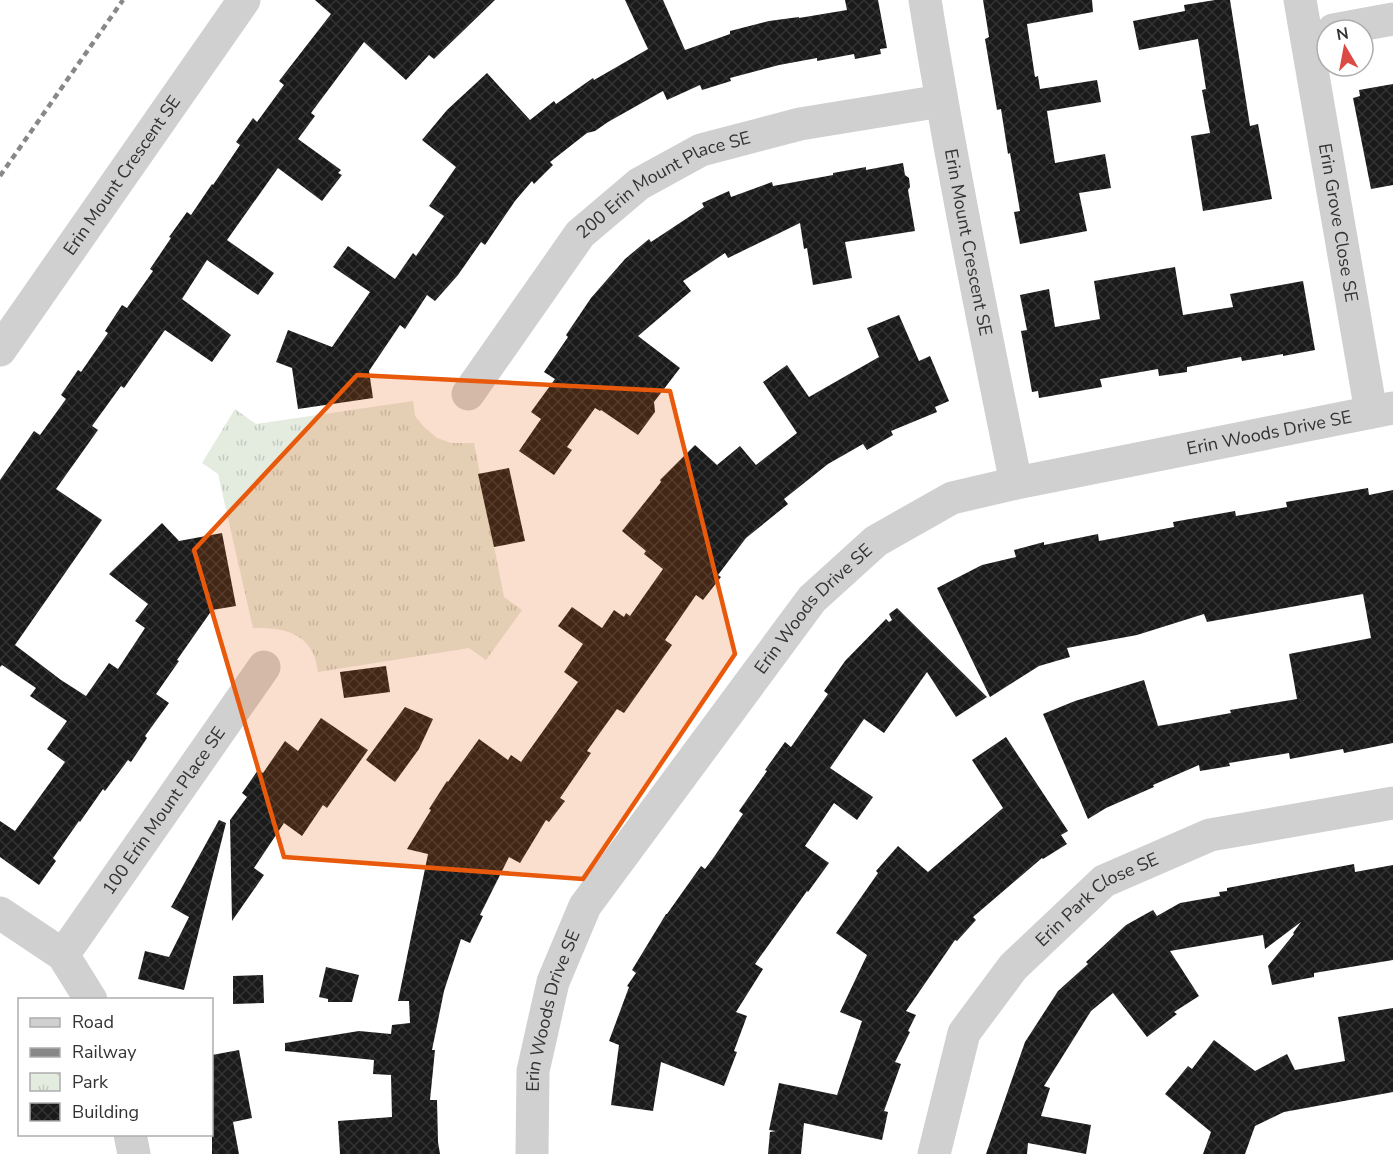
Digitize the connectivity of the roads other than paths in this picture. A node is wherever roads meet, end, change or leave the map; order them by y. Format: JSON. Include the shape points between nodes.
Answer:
{"nodes":[{"id":1,"x":244,"y":0,"type":"edge"},
{"id":2,"x":925,"y":0,"type":"edge"},
{"id":3,"x":1300,"y":0,"type":"edge"},
{"id":4,"x":1393,"y":19,"type":"edge"},
{"id":5,"x":1315,"y":22,"type":"edge"},
{"id":6,"x":1375,"y":22,"type":"edge"},
{"id":7,"x":1325,"y":78,"type":"edge"},
{"id":8,"x":941,"y":101,"type":"junction"},
{"id":9,"x":0,"y":350,"type":"edge"},
{"id":10,"x":468,"y":394,"type":"dead end"},
{"id":11,"x":1382,"y":410,"type":"edge"},
{"id":12,"x":1016,"y":483,"type":"junction"},
{"id":13,"x":264,"y":667,"type":"dead end"},
{"id":14,"x":1393,"y":803,"type":"edge"},
{"id":15,"x":0,"y":913,"type":"edge"},
{"id":16,"x":63,"y":955,"type":"junction"},
{"id":17,"x":90,"y":998,"type":"edge"},
{"id":18,"x":130,"y":1136,"type":"edge"},
{"id":19,"x":134,"y":1154,"type":"edge"},
{"id":20,"x":532,"y":1154,"type":"edge"},
{"id":21,"x":934,"y":1154,"type":"edge"}],
"edges":[{"from":1,"to":9,"type":"street","name":"Erin Mount Crescent SE"},
{"from":2,"to":8,"type":"street","name":"Erin Mount Crescent SE"},
{"from":3,"to":5,"type":"street","name":"Erin Grove Close SE"},
{"from":4,"to":6,"type":"street"},
{"from":7,"to":11,"type":"street","name":"Erin Grove Close SE","via":[[1336,217]]},
{"from":8,"to":10,"type":"street","name":"200 Erin Mount Place SE","via":[[800,124],[701,150],[639,184],[580,234]]},
{"from":8,"to":12,"type":"street","name":"Erin Mount Crescent SE"},
{"from":11,"to":12,"type":"street","name":"Erin Woods Drive SE"},
{"from":12,"to":20,"type":"street","name":"Erin Woods Drive SE","via":[[952,498],[876,541],[812,599],[585,906],[553,982],[533,1071]]},
{"from":13,"to":16,"type":"street","name":"100 Erin Mount Place SE"},
{"from":14,"to":21,"type":"street","name":"Erin Park Close SE","via":[[1210,835],[1104,881],[1012,967],[964,1033]]},
{"from":15,"to":16,"type":"street"},
{"from":16,"to":17,"type":"street"},
{"from":18,"to":19,"type":"street"}]}
